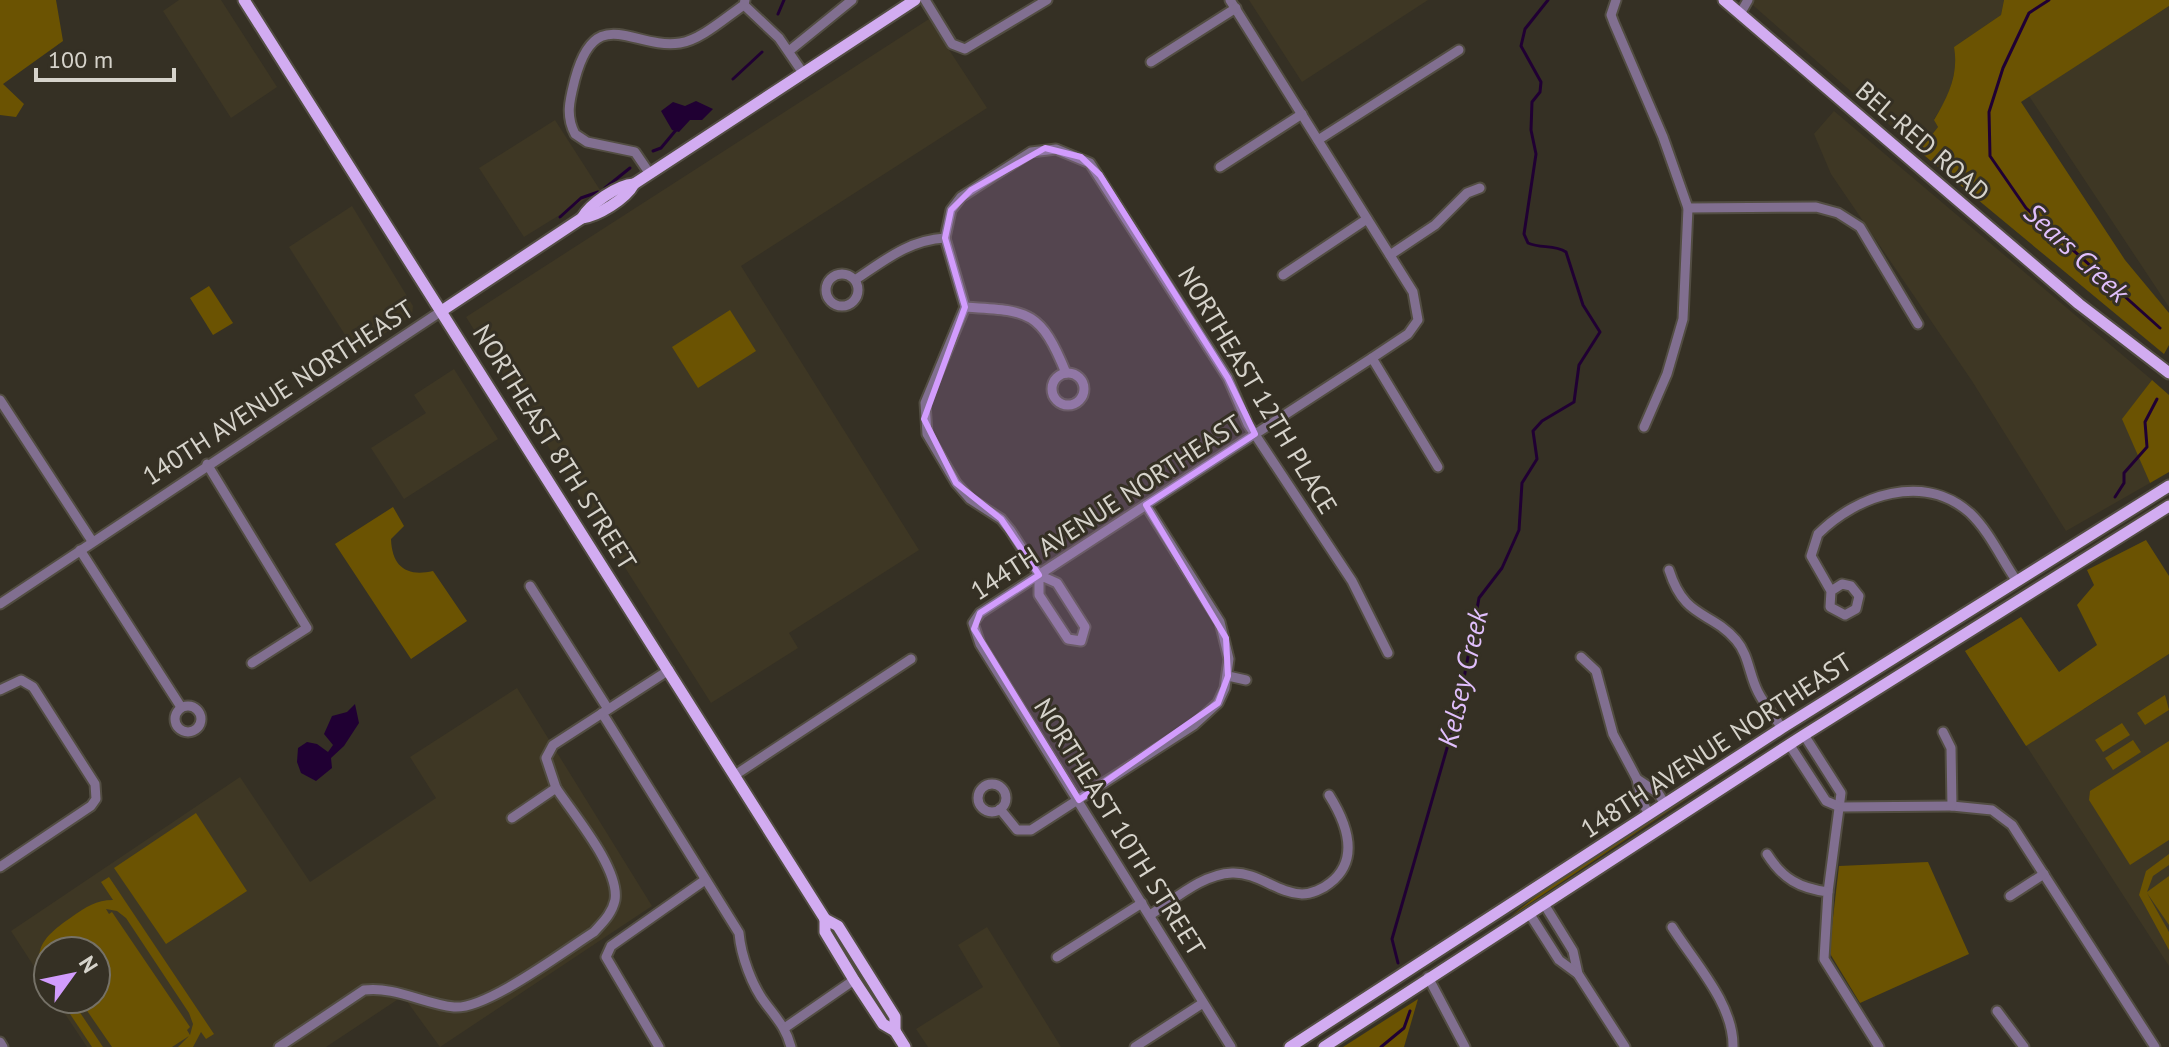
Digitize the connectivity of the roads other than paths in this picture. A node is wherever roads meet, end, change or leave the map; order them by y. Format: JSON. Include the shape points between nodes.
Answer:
{"nodes":[{"id":1,"x":244,"y":0,"type":"edge"},
{"id":2,"x":852,"y":0,"type":"edge"},
{"id":3,"x":915,"y":0,"type":"edge"},
{"id":4,"x":925,"y":0,"type":"edge"},
{"id":5,"x":1047,"y":0,"type":"edge"},
{"id":6,"x":1616,"y":0,"type":"edge"},
{"id":7,"x":1724,"y":0,"type":"edge"},
{"id":8,"x":1748,"y":0,"type":"edge"},
{"id":9,"x":745,"y":3,"type":"edge"},
{"id":10,"x":1233,"y":4,"type":"edge"},
{"id":11,"x":1740,"y":14,"type":"junction"},
{"id":12,"x":1459,"y":50,"type":"dead end"},
{"id":13,"x":789,"y":51,"type":"junction"},
{"id":14,"x":1151,"y":62,"type":"dead end"},
{"id":15,"x":803,"y":73,"type":"junction"},
{"id":16,"x":1302,"y":114,"type":"junction"},
{"id":17,"x":1318,"y":140,"type":"junction"},
{"id":18,"x":1220,"y":167,"type":"dead end"},
{"id":19,"x":650,"y":174,"type":"junction"},
{"id":20,"x":1480,"y":188,"type":"dead end"},
{"id":21,"x":1688,"y":208,"type":"junction"},
{"id":22,"x":1367,"y":219,"type":"junction"},
{"id":23,"x":945,"y":238,"type":"junction"},
{"id":24,"x":1390,"y":255,"type":"junction"},
{"id":25,"x":1283,"y":275,"type":"dead end"},
{"id":26,"x":855,"y":280,"type":"dead end"},
{"id":27,"x":965,"y":307,"type":"junction"},
{"id":28,"x":443,"y":310,"type":"junction"},
{"id":29,"x":1918,"y":324,"type":"dead end"},
{"id":30,"x":1372,"y":358,"type":"junction"},
{"id":31,"x":1066,"y":373,"type":"dead end"},
{"id":32,"x":2169,"y":373,"type":"edge"},
{"id":33,"x":0,"y":400,"type":"edge"},
{"id":34,"x":1644,"y":427,"type":"dead end"},
{"id":35,"x":1255,"y":434,"type":"junction"},
{"id":36,"x":207,"y":464,"type":"junction"},
{"id":37,"x":1438,"y":467,"type":"dead end"},
{"id":38,"x":2169,"y":486,"type":"edge"},
{"id":39,"x":1146,"y":505,"type":"junction"},
{"id":40,"x":2169,"y":506,"type":"edge"},
{"id":41,"x":92,"y":541,"type":"junction"},
{"id":42,"x":80,"y":550,"type":"junction"},
{"id":43,"x":1669,"y":570,"type":"dead end"},
{"id":44,"x":2031,"y":570,"type":"junction"},
{"id":45,"x":1039,"y":575,"type":"junction"},
{"id":46,"x":2016,"y":580,"type":"junction"},
{"id":47,"x":530,"y":586,"type":"dead end"},
{"id":48,"x":1831,"y":591,"type":"dead end"},
{"id":49,"x":2011,"y":603,"type":"junction"},
{"id":50,"x":0,"y":604,"type":"edge"},
{"id":51,"x":974,"y":629,"type":"joint"},
{"id":52,"x":1388,"y":653,"type":"dead end"},
{"id":53,"x":1581,"y":657,"type":"dead end"},
{"id":54,"x":911,"y":659,"type":"dead end"},
{"id":55,"x":252,"y":663,"type":"dead end"},
{"id":56,"x":669,"y":670,"type":"junction"},
{"id":57,"x":1228,"y":676,"type":"junction"},
{"id":58,"x":1246,"y":680,"type":"dead end"},
{"id":59,"x":0,"y":690,"type":"edge"},
{"id":60,"x":181,"y":707,"type":"dead end"},
{"id":61,"x":605,"y":711,"type":"junction"},
{"id":62,"x":1782,"y":728,"type":"junction"},
{"id":63,"x":1943,"y":732,"type":"dead end"},
{"id":64,"x":1804,"y":735,"type":"junction"},
{"id":65,"x":1789,"y":744,"type":"junction"},
{"id":66,"x":735,"y":775,"type":"junction"},
{"id":67,"x":1637,"y":779,"type":"junction"},
{"id":68,"x":1699,"y":782,"type":"junction"},
{"id":69,"x":556,"y":788,"type":"junction"},
{"id":70,"x":1329,"y":795,"type":"dead end"},
{"id":71,"x":1079,"y":800,"type":"junction"},
{"id":72,"x":1665,"y":804,"type":"junction"},
{"id":73,"x":1952,"y":806,"type":"junction"},
{"id":74,"x":1840,"y":807,"type":"junction"},
{"id":75,"x":1000,"y":809,"type":"dead end"},
{"id":76,"x":1649,"y":814,"type":"junction"},
{"id":77,"x":512,"y":818,"type":"dead end"},
{"id":78,"x":1672,"y":819,"type":"junction"},
{"id":79,"x":1767,"y":854,"type":"dead end"},
{"id":80,"x":0,"y":867,"type":"edge"},
{"id":81,"x":2044,"y":874,"type":"junction"},
{"id":82,"x":705,"y":880,"type":"junction"},
{"id":83,"x":1828,"y":892,"type":"junction"},
{"id":84,"x":1528,"y":895,"type":"junction"},
{"id":85,"x":2010,"y":896,"type":"dead end"},
{"id":86,"x":1142,"y":903,"type":"junction"},
{"id":87,"x":1544,"y":904,"type":"junction"},
{"id":88,"x":1529,"y":913,"type":"junction"},
{"id":89,"x":1150,"y":915,"type":"junction"},
{"id":90,"x":825,"y":919,"type":"junction"},
{"id":91,"x":1516,"y":922,"type":"junction"},
{"id":92,"x":1672,"y":927,"type":"dead end"},
{"id":93,"x":1057,"y":957,"type":"dead end"},
{"id":94,"x":1578,"y":974,"type":"junction"},
{"id":95,"x":1428,"y":977,"type":"junction"},
{"id":96,"x":854,"y":980,"type":"junction"},
{"id":97,"x":1203,"y":1003,"type":"junction"},
{"id":98,"x":1997,"y":1011,"type":"dead end"},
{"id":99,"x":786,"y":1027,"type":"junction"},
{"id":100,"x":895,"y":1031,"type":"junction"},
{"id":101,"x":0,"y":1042,"type":"edge"},
{"id":102,"x":1326,"y":1046,"type":"edge"},
{"id":103,"x":3,"y":1047,"type":"edge"},
{"id":104,"x":279,"y":1047,"type":"edge"},
{"id":105,"x":659,"y":1047,"type":"edge"},
{"id":106,"x":791,"y":1047,"type":"edge"},
{"id":107,"x":905,"y":1047,"type":"edge"},
{"id":108,"x":1135,"y":1047,"type":"edge"},
{"id":109,"x":1231,"y":1047,"type":"edge"},
{"id":110,"x":1290,"y":1047,"type":"edge"},
{"id":111,"x":1465,"y":1047,"type":"edge"},
{"id":112,"x":1625,"y":1047,"type":"edge"},
{"id":113,"x":1733,"y":1047,"type":"edge"},
{"id":114,"x":1879,"y":1047,"type":"edge"},
{"id":115,"x":2024,"y":1047,"type":"edge"},
{"id":116,"x":2155,"y":1047,"type":"edge"}],
"edges":[{"from":1,"to":28,"type":"main road","name":"NORTHEAST 8TH STREET"},
{"from":2,"to":13,"type":"street"},
{"from":3,"to":15,"type":"main road","name":"140TH AVENUE NORTHEAST"},
{"from":4,"to":5,"type":"street","via":[[952,44],[961,49],[975,47]]},
{"from":6,"to":21,"type":"street","via":[[1611,15]]},
{"from":7,"to":11,"type":"main road","name":"BEL-RED ROAD"},
{"from":8,"to":11,"type":"street"},
{"from":9,"to":13,"type":"street"},
{"from":9,"to":19,"type":"street","via":[[680,43],[619,33],[602,37],[579,63],[569,103],[575,134],[587,142],[635,152]]},
{"from":10,"to":14,"type":"street"},
{"from":10,"to":16,"type":"street"},
{"from":11,"to":32,"type":"main road","name":"BEL-RED ROAD","via":[[2079,304]]},
{"from":12,"to":17,"type":"street"},
{"from":13,"to":15,"type":"street"},
{"from":15,"to":19,"type":"main road","name":"140TH AVENUE NORTHEAST"},
{"from":16,"to":17,"type":"street"},
{"from":16,"to":18,"type":"street"},
{"from":17,"to":22,"type":"street"},
{"from":19,"to":28,"type":"main road","name":"140TH AVENUE NORTHEAST","via":[[630,192]]},
{"from":20,"to":24,"type":"street"},
{"from":21,"to":29,"type":"street","via":[[1816,207],[1838,213],[1860,227]]},
{"from":21,"to":34,"type":"street","via":[[1683,319]]},
{"from":22,"to":24,"type":"street"},
{"from":22,"to":25,"type":"street"},
{"from":23,"to":26,"type":"street","via":[[907,245]]},
{"from":23,"to":27,"type":"street"},
{"from":23,"to":35,"type":"street","name":"NORTHEAST 12TH PLACE","via":[[951,210],[961,197],[1031,152],[1056,149],[1081,157],[1100,175],[1228,378]]},
{"from":24,"to":30,"type":"street","name":"144TH AVENUE NORTHEAST","via":[[1413,292],[1418,312],[1415,327]]},
{"from":27,"to":31,"type":"street","via":[[1026,313],[1036,320]]},
{"from":27,"to":45,"type":"street","via":[[925,403],[927,434],[956,483],[1001,519]]},
{"from":28,"to":36,"type":"street","name":"140TH AVENUE NORTHEAST"},
{"from":28,"to":56,"type":"main road","name":"NORTHEAST 8TH STREET"},
{"from":30,"to":35,"type":"street","name":"144TH AVENUE NORTHEAST"},
{"from":30,"to":37,"type":"street"},
{"from":33,"to":41,"type":"street"},
{"from":35,"to":39,"type":"street","name":"144TH AVENUE NORTHEAST"},
{"from":35,"to":52,"type":"street","name":"NORTHEAST 12TH PLACE","via":[[1352,581]]},
{"from":36,"to":41,"type":"street","name":"140TH AVENUE NORTHEAST"},
{"from":36,"to":55,"type":"street","via":[[307,628]]},
{"from":38,"to":44,"type":"main road","name":"148TH AVENUE NORTHEAST"},
{"from":39,"to":45,"type":"street","name":"144TH AVENUE NORTHEAST"},
{"from":39,"to":57,"type":"street","via":[[1220,622]]},
{"from":40,"to":49,"type":"main road","name":"148TH AVENUE NORTHEAST"},
{"from":41,"to":42,"type":"street","name":"140TH AVENUE NORTHEAST"},
{"from":42,"to":50,"type":"street","name":"140TH AVENUE NORTHEAST"},
{"from":42,"to":60,"type":"street"},
{"from":43,"to":62,"type":"street","via":[[1691,607],[1736,639],[1757,691]]},
{"from":44,"to":46,"type":"main road","name":"148TH AVENUE NORTHEAST"},
{"from":44,"to":49,"type":"main road","via":[[2034,583]]},
{"from":45,"to":45,"type":"street","via":[[1039,595],[1068,639],[1081,641],[1085,627],[1057,583]]},
{"from":45,"to":51,"type":"street","name":"144TH AVENUE NORTHEAST","via":[[980,613]]},
{"from":46,"to":48,"type":"street","via":[[1969,512],[1948,498],[1913,490],[1873,498],[1818,534],[1812,562]]},
{"from":46,"to":62,"type":"main road","name":"148TH AVENUE NORTHEAST"},
{"from":47,"to":61,"type":"street"},
{"from":49,"to":64,"type":"main road","name":"148TH AVENUE NORTHEAST"},
{"from":51,"to":71,"type":"street","name":"NORTHEAST 10TH STREET"},
{"from":53,"to":67,"type":"street","via":[[1596,671],[1613,734]]},
{"from":54,"to":66,"type":"street"},
{"from":56,"to":61,"type":"street"},
{"from":56,"to":66,"type":"main road","name":"NORTHEAST 8TH STREET"},
{"from":57,"to":58,"type":"street"},
{"from":57,"to":71,"type":"street","via":[[1207,716]]},
{"from":59,"to":80,"type":"street","via":[[16,681],[29,684],[96,789],[91,806]]},
{"from":61,"to":69,"type":"street","via":[[549,749],[546,758]]},
{"from":61,"to":82,"type":"street"},
{"from":62,"to":68,"type":"main road","name":"148TH AVENUE NORTHEAST"},
{"from":63,"to":73,"type":"street","via":[[1951,748]]},
{"from":64,"to":65,"type":"main road","name":"148TH AVENUE NORTHEAST"},
{"from":64,"to":74,"type":"street","via":[[1841,793]]},
{"from":65,"to":74,"type":"street","via":[[1826,801]]},
{"from":65,"to":78,"type":"main road","name":"148TH AVENUE NORTHEAST"},
{"from":66,"to":90,"type":"main road","name":"NORTHEAST 8TH STREET"},
{"from":67,"to":72,"type":"street"},
{"from":67,"to":76,"type":"street"},
{"from":68,"to":72,"type":"main road","name":"148TH AVENUE NORTHEAST"},
{"from":68,"to":78,"type":"main road","via":[[1706,785],[1704,792]]},
{"from":69,"to":77,"type":"street"},
{"from":69,"to":104,"type":"street","via":[[614,881],[615,900],[594,932],[479,1005],[456,1007],[380,988],[364,990]]},
{"from":70,"to":89,"type":"street","via":[[1349,842],[1342,870],[1327,886],[1303,894],[1231,873],[1207,879]]},
{"from":71,"to":75,"type":"street","via":[[1025,831],[1009,824]]},
{"from":71,"to":86,"type":"street","name":"NORTHEAST 10TH STREET"},
{"from":72,"to":76,"type":"main road","name":"148TH AVENUE NORTHEAST"},
{"from":73,"to":74,"type":"street"},
{"from":73,"to":81,"type":"street","via":[[2001,816]]},
{"from":74,"to":83,"type":"street"},
{"from":76,"to":84,"type":"main road","name":"148TH AVENUE NORTHEAST"},
{"from":78,"to":87,"type":"main road","name":"148TH AVENUE NORTHEAST"},
{"from":79,"to":83,"type":"street","via":[[1792,884]]},
{"from":81,"to":85,"type":"street"},
{"from":81,"to":116,"type":"street"},
{"from":82,"to":99,"type":"street","via":[[739,933],[763,1002]]},
{"from":82,"to":105,"type":"street","via":[[607,951],[607,964]]},
{"from":83,"to":114,"type":"street","via":[[1824,959]]},
{"from":84,"to":91,"type":"main road","via":[[1507,915],[1508,921]]},
{"from":84,"to":110,"type":"main road","name":"148TH AVENUE NORTHEAST"},
{"from":86,"to":89,"type":"street","name":"NORTHEAST 10TH STREET"},
{"from":86,"to":93,"type":"street"},
{"from":87,"to":88,"type":"main road","name":"148TH AVENUE NORTHEAST"},
{"from":87,"to":94,"type":"street","via":[[1573,951]]},
{"from":88,"to":91,"type":"main road","name":"148TH AVENUE NORTHEAST"},
{"from":88,"to":94,"type":"street","via":[[1559,960]]},
{"from":89,"to":97,"type":"street","name":"NORTHEAST 10TH STREET"},
{"from":90,"to":96,"type":"main road","name":"NORTHEAST 8TH STREET","via":[[825,932]]},
{"from":90,"to":100,"type":"main road","name":"NORTHEAST 8TH STREET","via":[[838,926],[895,1017]]},
{"from":91,"to":95,"type":"main road","name":"148TH AVENUE NORTHEAST"},
{"from":92,"to":113,"type":"street","via":[[1720,1001]]},
{"from":94,"to":112,"type":"street"},
{"from":95,"to":102,"type":"main road","name":"148TH AVENUE NORTHEAST"},
{"from":95,"to":111,"type":"street"},
{"from":96,"to":99,"type":"street"},
{"from":96,"to":100,"type":"main road","name":"NORTHEAST 8TH STREET","via":[[883,1024]]},
{"from":97,"to":108,"type":"street"},
{"from":97,"to":109,"type":"street","name":"NORTHEAST 10TH STREET"},
{"from":98,"to":115,"type":"street"},
{"from":99,"to":106,"type":"street"},
{"from":100,"to":107,"type":"main road","name":"NORTHEAST 8TH STREET"},
{"from":101,"to":103,"type":"street"}]}
